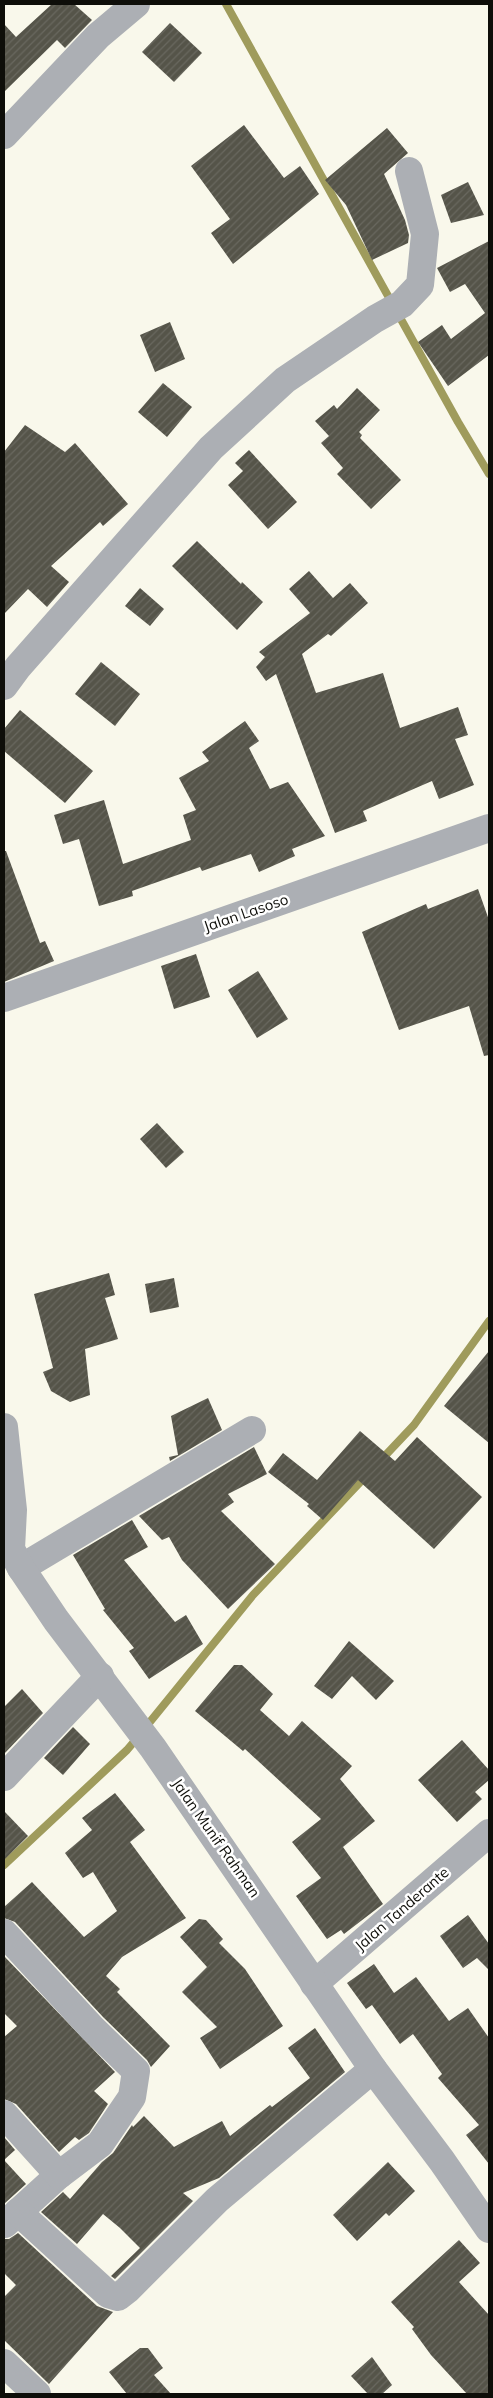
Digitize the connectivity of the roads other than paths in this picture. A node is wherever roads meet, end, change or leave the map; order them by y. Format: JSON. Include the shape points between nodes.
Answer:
{"nodes":[{"id":1,"x":136,"y":4,"type":"edge"},
{"id":2,"x":4,"y":135,"type":"edge"},
{"id":3,"x":409,"y":171,"type":"dead end"},
{"id":4,"x":4,"y":686,"type":"edge"},
{"id":5,"x":489,"y":828,"type":"edge"},
{"id":6,"x":4,"y":998,"type":"edge"},
{"id":7,"x":252,"y":1430,"type":"dead end"},
{"id":8,"x":4,"y":1431,"type":"edge"},
{"id":9,"x":12,"y":1553,"type":"edge"},
{"id":10,"x":100,"y":1676,"type":"junction"},
{"id":11,"x":4,"y":1776,"type":"edge"},
{"id":12,"x":489,"y":1833,"type":"edge"},
{"id":13,"x":4,"y":1933,"type":"edge"},
{"id":14,"x":314,"y":1984,"type":"junction"},
{"id":15,"x":373,"y":2069,"type":"junction"},
{"id":16,"x":4,"y":2114,"type":"edge"},
{"id":17,"x":59,"y":2175,"type":"junction"},
{"id":18,"x":11,"y":2218,"type":"edge"},
{"id":19,"x":489,"y":2229,"type":"edge"},
{"id":20,"x":4,"y":2363,"type":"edge"},
{"id":21,"x":37,"y":2394,"type":"edge"}],
"edges":[{"from":1,"to":2,"type":"street","via":[[98,36]]},
{"from":3,"to":4,"type":"street","via":[[425,234],[420,285],[402,304],[285,380],[211,448]]},
{"from":5,"to":6,"type":"street","name":"Jalan Lasoso"},
{"from":7,"to":9,"type":"street"},
{"from":8,"to":9,"type":"street","via":[[12,1510]]},
{"from":9,"to":10,"type":"street","name":"Jalan Munif Rahman","via":[[56,1620]]},
{"from":10,"to":11,"type":"street"},
{"from":10,"to":14,"type":"street","name":"Jalan Munif Rahman","via":[[229,1856]]},
{"from":12,"to":14,"type":"street","name":"Jalan Tanderante"},
{"from":13,"to":17,"type":"street","via":[[136,2071],[132,2097],[100,2144]]},
{"from":14,"to":15,"type":"street","name":"Jalan Munif Rahman"},
{"from":15,"to":18,"type":"street","via":[[217,2200],[118,2297],[108,2294]]},
{"from":15,"to":19,"type":"street","name":"Jalan Munif Rahman"},
{"from":16,"to":17,"type":"street"},
{"from":17,"to":18,"type":"street"},
{"from":20,"to":21,"type":"street"}]}
